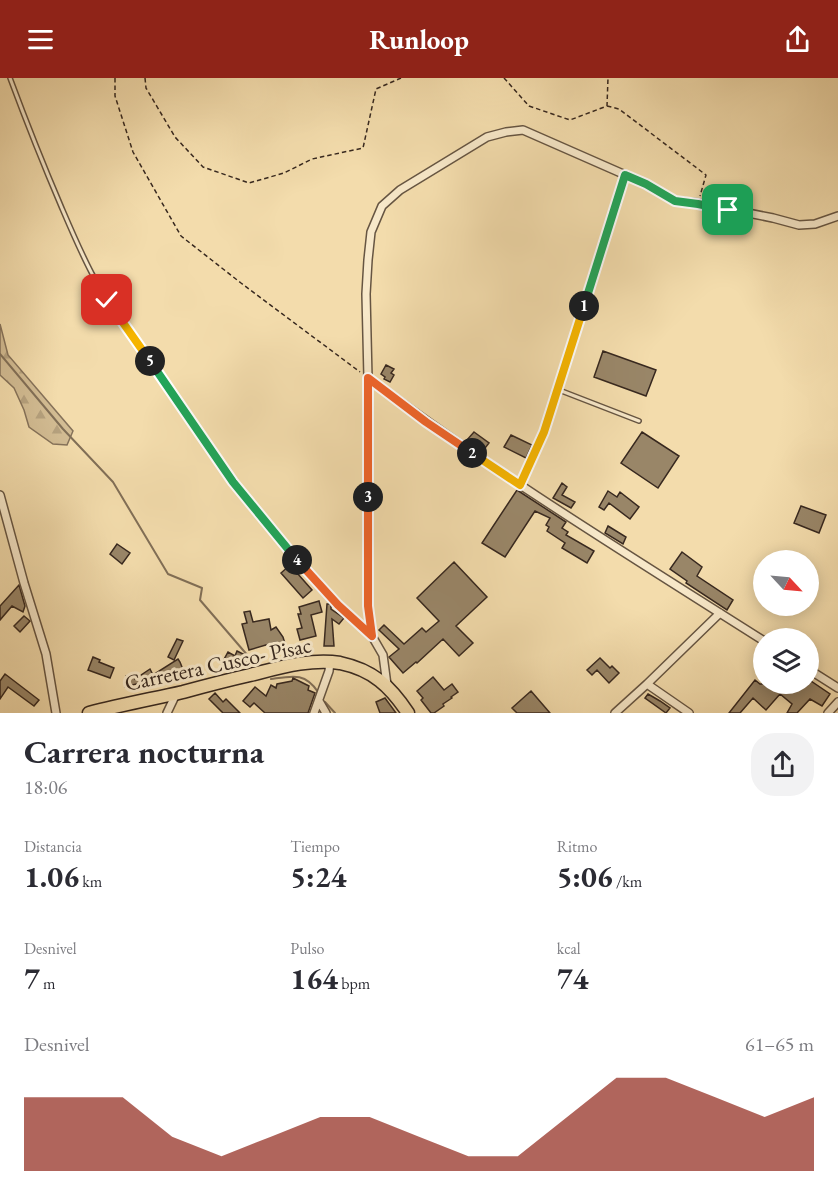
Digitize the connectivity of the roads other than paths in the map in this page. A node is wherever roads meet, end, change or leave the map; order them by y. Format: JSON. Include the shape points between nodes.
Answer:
{"nodes":[{"id":1,"x":10,"y":78,"type":"edge"},
{"id":2,"x":625,"y":175,"type":"junction"},
{"id":3,"x":838,"y":216,"type":"edge"},
{"id":4,"x":368,"y":378,"type":"junction"},
{"id":5,"x":557,"y":389,"type":"junction"},
{"id":6,"x":639,"y":422,"type":"dead end"},
{"id":7,"x":520,"y":485,"type":"junction"},
{"id":8,"x":0,"y":495,"type":"edge"},
{"id":9,"x":720,"y":613,"type":"junction"},
{"id":10,"x":753,"y":634,"type":"edge"},
{"id":11,"x":372,"y":636,"type":"junction"},
{"id":12,"x":330,"y":662,"type":"junction"},
{"id":13,"x":819,"y":676,"type":"edge"},
{"id":14,"x":646,"y":684,"type":"junction"},
{"id":15,"x":387,"y":685,"type":"junction"},
{"id":16,"x":838,"y":688,"type":"edge"},
{"id":17,"x":176,"y":693,"type":"junction"},
{"id":18,"x":319,"y":701,"type":"junction"},
{"id":19,"x":838,"y":702,"type":"edge"},
{"id":20,"x":98,"y":712,"type":"edge"},
{"id":21,"x":56,"y":713,"type":"edge"},
{"id":22,"x":167,"y":713,"type":"edge"},
{"id":23,"x":314,"y":713,"type":"edge"},
{"id":24,"x":326,"y":713,"type":"edge"},
{"id":25,"x":408,"y":713,"type":"edge"},
{"id":26,"x":615,"y":713,"type":"edge"},
{"id":27,"x":688,"y":713,"type":"edge"},
{"id":28,"x":828,"y":713,"type":"edge"}],
"edges":[{"from":1,"to":11,"type":"lane","via":[[77,244],[107,300],[233,482],[297,560]]},
{"from":2,"to":3,"type":"street","via":[[675,201],[799,225]]},
{"from":2,"to":4,"type":"street","via":[[523,130],[487,137],[400,190],[382,206],[371,232],[366,294]]},
{"from":2,"to":5,"type":"street"},
{"from":4,"to":7,"type":"street"},
{"from":4,"to":11,"type":"street","via":[[368,606]]},
{"from":5,"to":6,"type":"lane"},
{"from":5,"to":7,"type":"street","via":[[544,432]]},
{"from":7,"to":9,"type":"street"},
{"from":8,"to":21,"type":"street","via":[[46,654]]},
{"from":9,"to":10,"type":"street"},
{"from":9,"to":14,"type":"street"},
{"from":11,"to":15,"type":"street","via":[[383,655]]},
{"from":12,"to":15,"type":"highway","name":"Carretera Cusco- Pisac","via":[[361,669]]},
{"from":12,"to":17,"type":"highway","name":"Carretera Cusco- Pisac","via":[[273,669]]},
{"from":12,"to":18,"type":"street"},
{"from":13,"to":16,"type":"street"},
{"from":14,"to":26,"type":"street"},
{"from":14,"to":27,"type":"street"},
{"from":15,"to":25,"type":"highway","name":"Carretera Cusco- Pisac"},
{"from":17,"to":20,"type":"highway","name":"Carretera Cusco- Pisac"},
{"from":17,"to":22,"type":"street"},
{"from":18,"to":23,"type":"street"},
{"from":18,"to":24,"type":"street"},
{"from":19,"to":28,"type":"street"}]}
